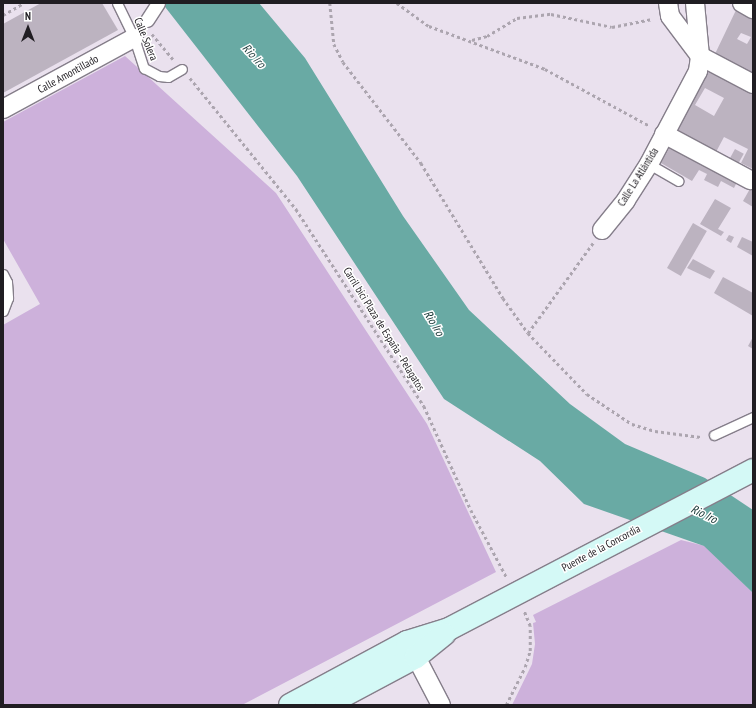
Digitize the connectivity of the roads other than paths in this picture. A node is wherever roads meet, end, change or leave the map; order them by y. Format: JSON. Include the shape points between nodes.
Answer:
{"nodes":[{"id":1,"x":117,"y":3,"type":"edge"},
{"id":2,"x":158,"y":3,"type":"edge"},
{"id":3,"x":695,"y":3,"type":"edge"},
{"id":4,"x":742,"y":3,"type":"edge"},
{"id":5,"x":669,"y":9,"type":"edge"},
{"id":6,"x":753,"y":9,"type":"edge"},
{"id":7,"x":144,"y":30,"type":"junction"},
{"id":8,"x":700,"y":56,"type":"junction"},
{"id":9,"x":182,"y":69,"type":"road end"},
{"id":10,"x":753,"y":84,"type":"edge"},
{"id":11,"x":3,"y":109,"type":"edge"},
{"id":12,"x":664,"y":134,"type":"junction"},
{"id":13,"x":649,"y":164,"type":"junction"},
{"id":14,"x":750,"y":180,"type":"dead end"},
{"id":15,"x":679,"y":181,"type":"dead end"},
{"id":16,"x":602,"y":230,"type":"road end"},
{"id":17,"x":3,"y":274,"type":"edge"},
{"id":18,"x":3,"y":311,"type":"edge"},
{"id":19,"x":753,"y":417,"type":"edge"},
{"id":20,"x":714,"y":435,"type":"road end"},
{"id":21,"x":753,"y":470,"type":"edge"},
{"id":22,"x":450,"y":629,"type":"junction"},
{"id":23,"x":416,"y":658,"type":"junction"},
{"id":24,"x":290,"y":705,"type":"edge"},
{"id":25,"x":326,"y":705,"type":"edge"},
{"id":26,"x":441,"y":705,"type":"edge"}],
"edges":[{"from":1,"to":7,"type":"lane","name":"Calle Solera"},
{"from":2,"to":7,"type":"street"},
{"from":3,"to":8,"type":"street","name":"Calle La Atlántida"},
{"from":4,"to":6,"type":"street"},
{"from":5,"to":8,"type":"street"},
{"from":7,"to":9,"type":"lane","name":"Calle Solera","via":[[144,68],[151,73],[168,77]]},
{"from":7,"to":11,"type":"street","name":"Calle Amontillado"},
{"from":8,"to":10,"type":"street"},
{"from":8,"to":12,"type":"street","name":"Calle La Atlántida","via":[[698,71]]},
{"from":12,"to":13,"type":"street","name":"Calle La Atlántida"},
{"from":12,"to":14,"type":"street"},
{"from":13,"to":15,"type":"lane"},
{"from":13,"to":16,"type":"street","name":"Calle La Atlántida","via":[[626,200]]},
{"from":17,"to":18,"type":"lane","via":[[8,282],[8,298]]},
{"from":19,"to":20,"type":"lane"},
{"from":21,"to":22,"type":"main road","name":"Puente de la Concordia"},
{"from":22,"to":23,"type":"main road"},
{"from":22,"to":24,"type":"main road","via":[[408,642]]},
{"from":23,"to":25,"type":"main road"},
{"from":23,"to":26,"type":"street"}]}
